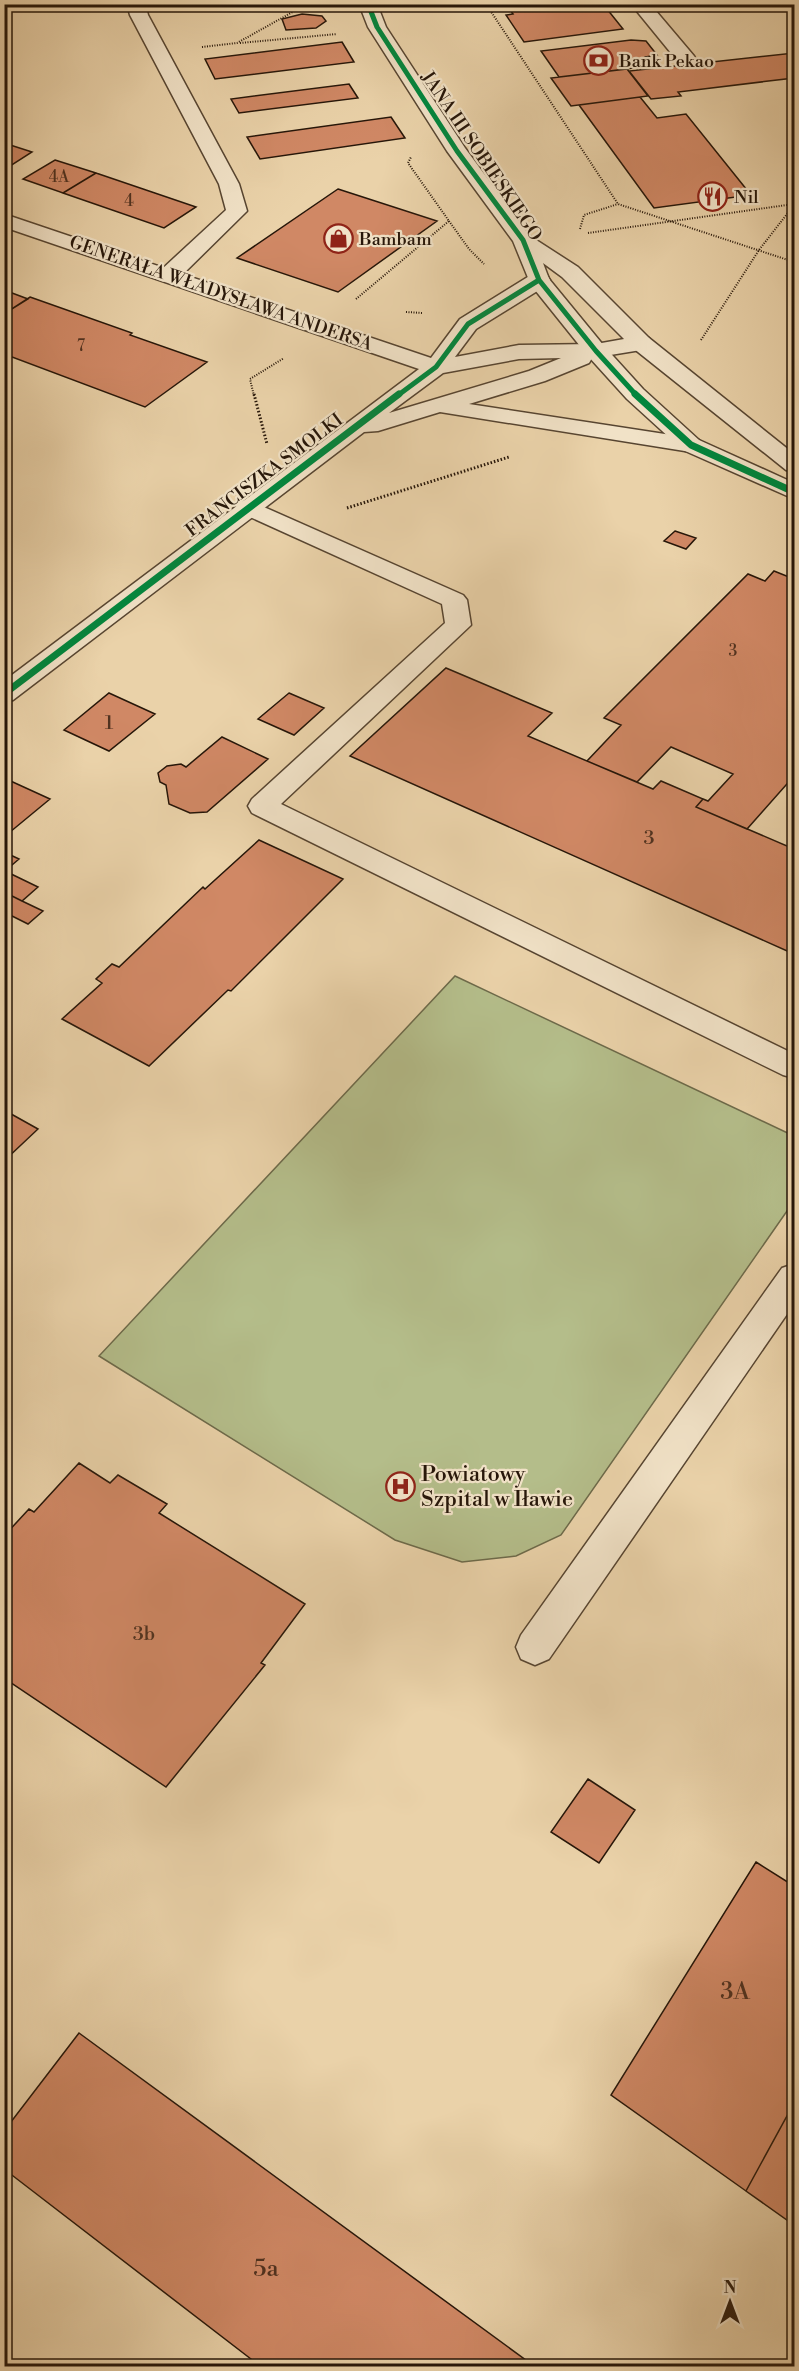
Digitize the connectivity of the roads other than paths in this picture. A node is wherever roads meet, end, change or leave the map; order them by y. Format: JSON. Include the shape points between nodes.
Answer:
{"nodes":[{"id":1,"x":136,"y":4,"type":"edge"},
{"id":2,"x":368,"y":4,"type":"edge"},
{"id":3,"x":640,"y":4,"type":"edge"},
{"id":4,"x":687,"y":60,"type":"dead end"},
{"id":5,"x":4,"y":220,"type":"edge"},
{"id":6,"x":523,"y":240,"type":"junction"},
{"id":7,"x":169,"y":275,"type":"junction"},
{"id":8,"x":539,"y":280,"type":"junction"},
{"id":9,"x":641,"y":343,"type":"junction"},
{"id":10,"x":596,"y":351,"type":"junction"},
{"id":11,"x":436,"y":367,"type":"junction"},
{"id":12,"x":435,"y":406,"type":"junction"},
{"id":13,"x":345,"y":435,"type":"junction"},
{"id":14,"x":691,"y":445,"type":"junction"},
{"id":15,"x":795,"y":465,"type":"edge"},
{"id":16,"x":795,"y":492,"type":"edge"},
{"id":17,"x":248,"y":507,"type":"junction"},
{"id":18,"x":4,"y":694,"type":"edge"},
{"id":19,"x":795,"y":1067,"type":"edge"},
{"id":20,"x":795,"y":1278,"type":"edge"},
{"id":21,"x":535,"y":1647,"type":"dead end"}],
"edges":[{"from":1,"to":7,"type":"street","via":[[229,183],[237,211]]},
{"from":2,"to":6,"type":"street","name":"JANA III SOBIESKIEGO","via":[[377,27],[457,151]]},
{"from":3,"to":4,"type":"street"},
{"from":5,"to":7,"type":"street","name":"GENERAŁA WŁADYSŁAWA ANDERSA"},
{"from":6,"to":8,"type":"street","name":"JANA III SOBIESKIEGO"},
{"from":6,"to":9,"type":"street","name":"JANA III SOBIESKIEGO","via":[[570,272]]},
{"from":7,"to":11,"type":"street","name":"GENERAŁA WŁADYSŁAWA ANDERSA"},
{"from":8,"to":10,"type":"street","name":"JANA III SOBIESKIEGO"},
{"from":8,"to":11,"type":"street","name":"FRANCISZKA SMOLKI","via":[[468,324]]},
{"from":9,"to":10,"type":"street","name":"FRANCISZKA SMOLKI"},
{"from":9,"to":15,"type":"street"},
{"from":10,"to":11,"type":"street","name":"FRANCISZKA SMOLKI","via":[[519,352]]},
{"from":10,"to":12,"type":"street","name":"FRANCISZKA SMOLKI","via":[[537,376]]},
{"from":10,"to":14,"type":"street","via":[[635,394]]},
{"from":11,"to":13,"type":"street","name":"FRANCISZKA SMOLKI"},
{"from":12,"to":13,"type":"street","name":"FRANCISZKA SMOLKI"},
{"from":12,"to":14,"type":"street","name":"FRANCISZKA SMOLKI"},
{"from":13,"to":17,"type":"street","name":"FRANCISZKA SMOLKI"},
{"from":14,"to":16,"type":"street"},
{"from":17,"to":18,"type":"street","name":"FRANCISZKA SMOLKI"},
{"from":17,"to":19,"type":"street","via":[[454,600],[458,626],[262,806]]},
{"from":20,"to":21,"type":"street"}]}
